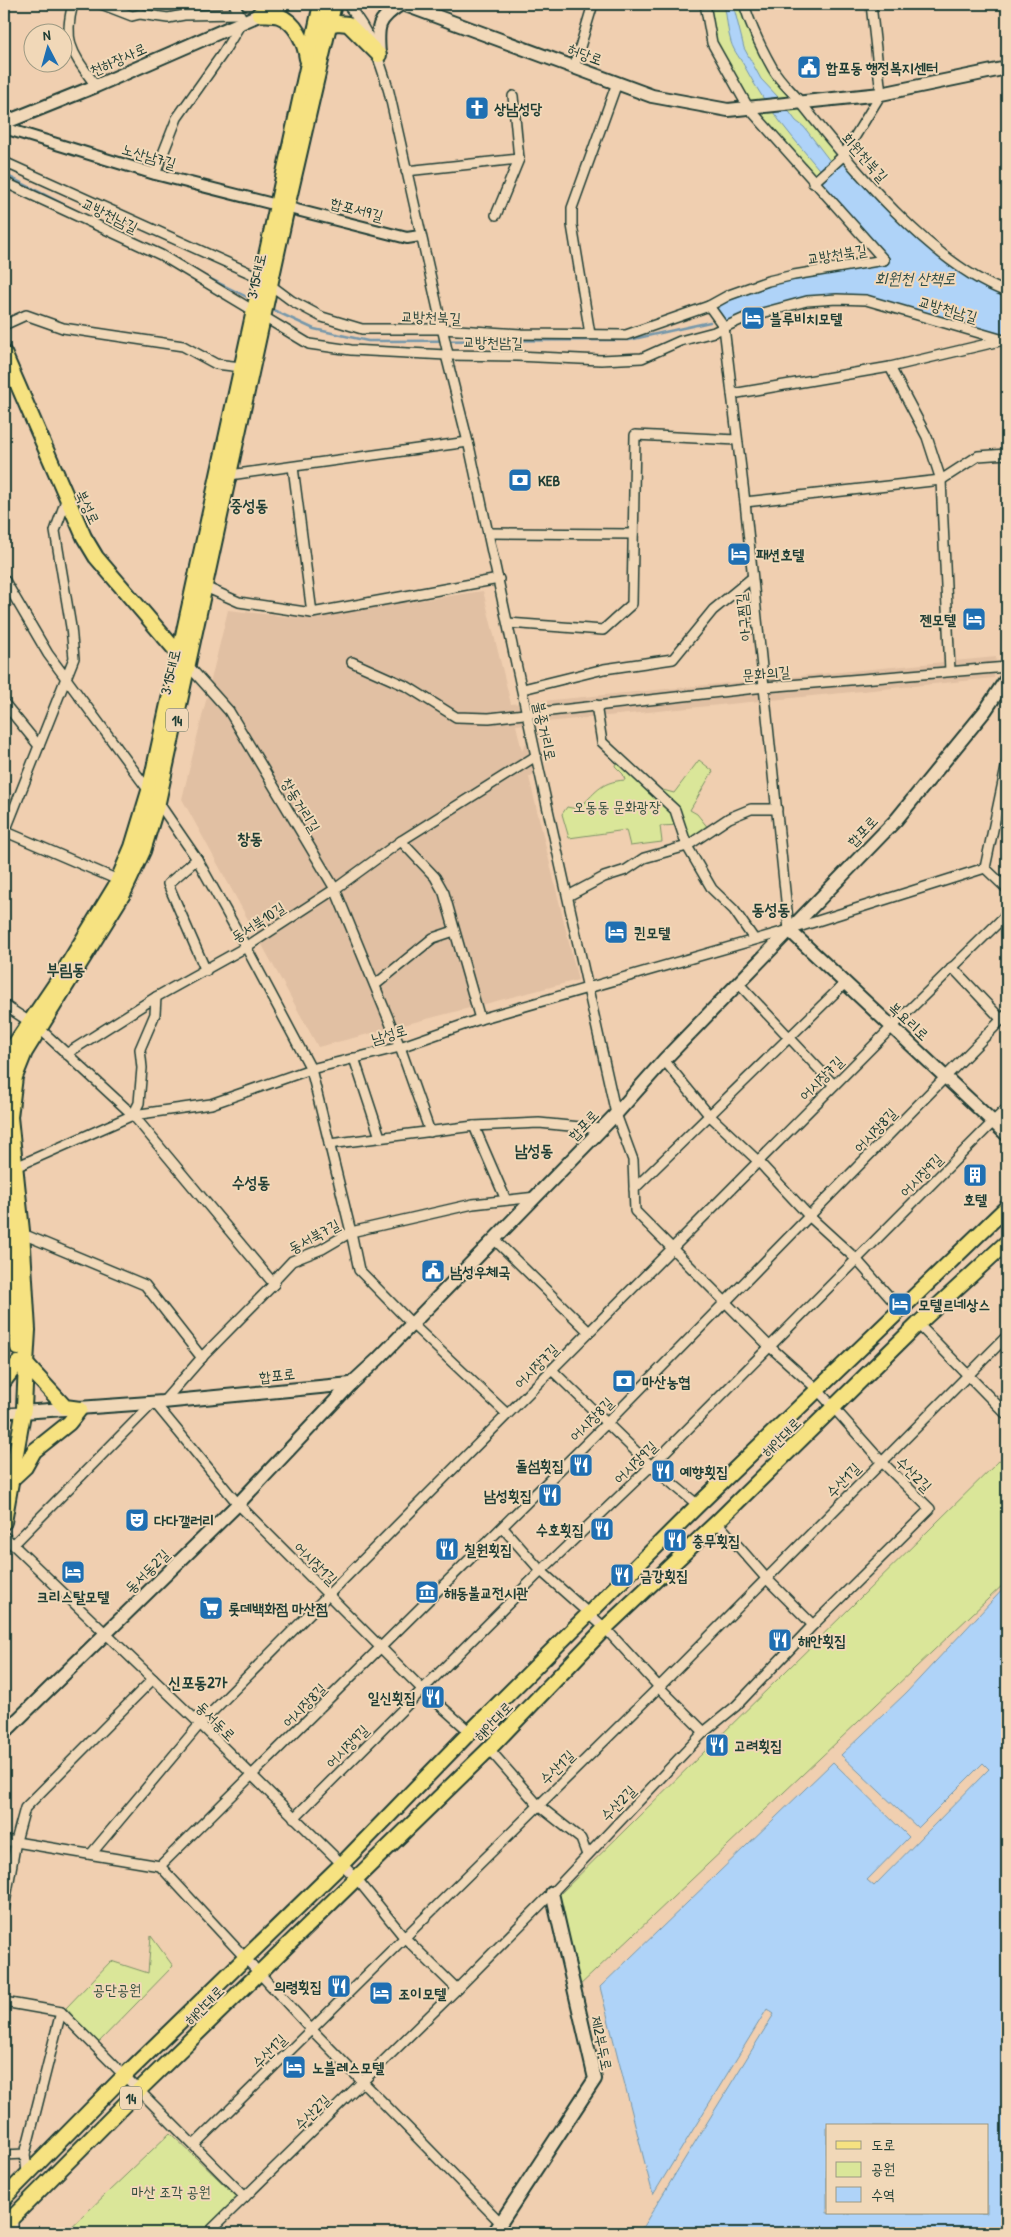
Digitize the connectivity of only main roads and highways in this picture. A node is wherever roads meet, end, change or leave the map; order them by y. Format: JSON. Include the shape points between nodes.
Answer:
{"nodes":[{"id":1,"x":271,"y":4,"type":"edge"},
{"id":2,"x":284,"y":4,"type":"edge"},
{"id":3,"x":321,"y":4,"type":"edge"},
{"id":4,"x":334,"y":4,"type":"edge"},
{"id":5,"x":402,"y":4,"type":"edge"},
{"id":6,"x":258,"y":14,"type":"junction"},
{"id":7,"x":330,"y":25,"type":"junction"},
{"id":8,"x":379,"y":55,"type":"joint"},
{"id":9,"x":308,"y":64,"type":"junction"},
{"id":10,"x":1007,"y":68,"type":"edge"},
{"id":11,"x":4,"y":123,"type":"edge"},
{"id":12,"x":283,"y":205,"type":"junction"},
{"id":13,"x":259,"y":314,"type":"junction"},
{"id":14,"x":4,"y":353,"type":"edge"},
{"id":15,"x":178,"y":653,"type":"junction"},
{"id":16,"x":1007,"y":678,"type":"edge"},
{"id":17,"x":789,"y":930,"type":"junction"},
{"id":18,"x":34,"y":1025,"type":"junction"},
{"id":19,"x":4,"y":1094,"type":"edge"},
{"id":20,"x":1007,"y":1135,"type":"edge"},
{"id":21,"x":7,"y":1170,"type":"edge"},
{"id":22,"x":1007,"y":1207,"type":"edge"},
{"id":23,"x":1007,"y":1242,"type":"edge"},
{"id":24,"x":22,"y":1363,"type":"junction"},
{"id":25,"x":4,"y":1381,"type":"edge"},
{"id":26,"x":351,"y":1384,"type":"junction"},
{"id":27,"x":80,"y":1409,"type":"junction"},
{"id":28,"x":22,"y":1412,"type":"junction"},
{"id":29,"x":4,"y":1464,"type":"edge"},
{"id":30,"x":11,"y":1480,"type":"junction"},
{"id":31,"x":4,"y":1522,"type":"edge"},
{"id":32,"x":4,"y":1733,"type":"edge"},
{"id":33,"x":552,"y":1893,"type":"road end"},
{"id":34,"x":4,"y":2198,"type":"edge"},
{"id":35,"x":8,"y":2221,"type":"edge"},
{"id":36,"x":497,"y":2228,"type":"edge"}],
"edges":[{"from":1,"to":6,"type":"main road"},
{"from":2,"to":6,"type":"main road","name":"천하장사로"},
{"from":3,"to":9,"type":"main road","name":"3·15대로","number":"14"},
{"from":4,"to":7,"type":"main road","name":"3·15대로","number":"14"},
{"from":5,"to":8,"type":"main road","via":[[388,12],[377,30]]},
{"from":5,"to":10,"type":"main road","name":"허당로","via":[[652,96],[728,110],[881,94]]},
{"from":6,"to":9,"type":"main road","via":[[279,16],[293,26],[305,46]]},
{"from":6,"to":11,"type":"main road","name":"천하장사로","via":[[241,17],[96,86]]},
{"from":7,"to":8,"type":"main road","via":[[348,24]]},
{"from":7,"to":12,"type":"main road","name":"3·15대로","number":"14"},
{"from":9,"to":12,"type":"main road","name":"3·15대로","number":"14"},
{"from":12,"to":13,"type":"main road","name":"3·15대로","number":"14"},
{"from":13,"to":15,"type":"main road","name":"3·15대로","number":"14","via":[[241,367]]},
{"from":13,"to":18,"type":"main road","name":"3·15대로","number":"14","via":[[206,588],[158,802],[143,851],[123,894],[67,986]]},
{"from":14,"to":15,"type":"main road","name":"북성로","via":[[66,500],[96,557]]},
{"from":15,"to":18,"type":"main road","name":"3·15대로","number":"14","via":[[148,791],[132,847],[118,880]]},
{"from":16,"to":17,"type":"main road","name":"합포로","via":[[985,711],[896,820]]},
{"from":17,"to":20,"type":"main road","name":"복요리로"},
{"from":17,"to":26,"type":"main road","name":"합포로","via":[[536,1197]]},
{"from":18,"to":19,"type":"main road","name":"3·15대로","number":"14","via":[[15,1044]]},
{"from":18,"to":21,"type":"main road","name":"3·15대로","number":"14","via":[[15,1077]]},
{"from":21,"to":24,"type":"main road","name":"3·15대로","number":"14","via":[[28,1330]]},
{"from":22,"to":34,"type":"main road","name":"해안대로","via":[[698,1505]]},
{"from":23,"to":35,"type":"main road","name":"해안대로","number":"14","via":[[605,1628],[489,1749]]},
{"from":24,"to":25,"type":"main road"},
{"from":24,"to":27,"type":"main road","via":[[65,1407]]},
{"from":24,"to":28,"type":"main road","name":"3·15대로","number":"14"},
{"from":26,"to":27,"type":"main road","name":"합포로"},
{"from":26,"to":32,"type":"main road","name":"동서동2길","via":[[238,1504]]},
{"from":27,"to":28,"type":"main road","name":"합포로"},
{"from":27,"to":30,"type":"main road","via":[[69,1423],[34,1451],[25,1468]]},
{"from":28,"to":30,"type":"main road","number":"14"},
{"from":29,"to":30,"type":"main road"},
{"from":30,"to":31,"type":"main road","number":"14"},
{"from":33,"to":36,"type":"main road","name":"제2부두로","via":[[595,2079]]}]}
